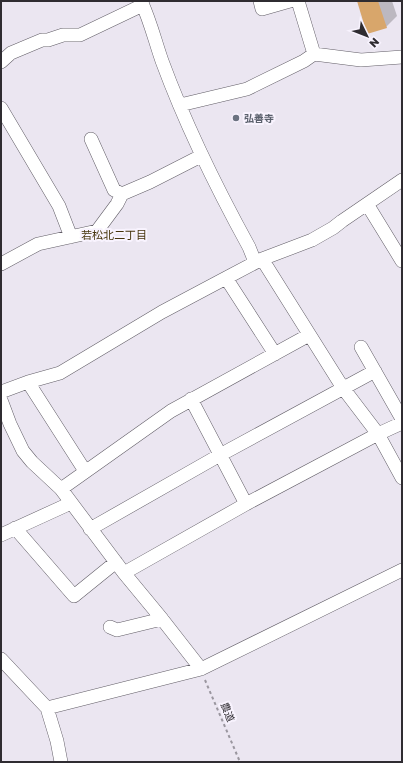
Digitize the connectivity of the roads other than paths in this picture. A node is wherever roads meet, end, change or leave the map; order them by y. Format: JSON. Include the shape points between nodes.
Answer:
{"nodes":[{"id":1,"x":260,"y":1,"type":"edge"},
{"id":2,"x":290,"y":1,"type":"edge"},
{"id":3,"x":298,"y":1,"type":"edge"},
{"id":4,"x":142,"y":3,"type":"edge"},
{"id":5,"x":314,"y":54,"type":"junction"},
{"id":6,"x":402,"y":57,"type":"edge"},
{"id":7,"x":1,"y":62,"type":"edge"},
{"id":8,"x":180,"y":105,"type":"junction"},
{"id":9,"x":1,"y":108,"type":"edge"},
{"id":10,"x":91,"y":139,"type":"dead end"},
{"id":11,"x":201,"y":156,"type":"junction"},
{"id":12,"x":402,"y":180,"type":"edge"},
{"id":13,"x":122,"y":194,"type":"junction"},
{"id":14,"x":366,"y":204,"type":"junction"},
{"id":15,"x":71,"y":237,"type":"junction"},
{"id":16,"x":259,"y":261,"type":"junction"},
{"id":17,"x":402,"y":261,"type":"edge"},
{"id":18,"x":1,"y":264,"type":"edge"},
{"id":19,"x":226,"y":278,"type":"junction"},
{"id":20,"x":310,"y":335,"type":"junction"},
{"id":21,"x":361,"y":347,"type":"dead end"},
{"id":22,"x":275,"y":354,"type":"junction"},
{"id":23,"x":374,"y":371,"type":"junction"},
{"id":24,"x":28,"y":382,"type":"junction"},
{"id":25,"x":343,"y":388,"type":"junction"},
{"id":26,"x":191,"y":399,"type":"junction"},
{"id":27,"x":1,"y":400,"type":"edge"},
{"id":28,"x":402,"y":419,"type":"edge"},
{"id":29,"x":402,"y":423,"type":"edge"},
{"id":30,"x":378,"y":434,"type":"junction"},
{"id":31,"x":220,"y":455,"type":"junction"},
{"id":32,"x":85,"y":471,"type":"junction"},
{"id":33,"x":402,"y":478,"type":"edge"},
{"id":34,"x":61,"y":488,"type":"junction"},
{"id":35,"x":71,"y":503,"type":"junction"},
{"id":36,"x":246,"y":504,"type":"junction"},
{"id":37,"x":15,"y":528,"type":"junction"},
{"id":38,"x":90,"y":528,"type":"junction"},
{"id":39,"x":1,"y":535,"type":"edge"},
{"id":40,"x":120,"y":567,"type":"junction"},
{"id":41,"x":402,"y":570,"type":"edge"},
{"id":42,"x":162,"y":619,"type":"junction"},
{"id":43,"x":110,"y":627,"type":"dead end"},
{"id":44,"x":1,"y":659,"type":"edge"},
{"id":45,"x":200,"y":669,"type":"junction"},
{"id":46,"x":47,"y":708,"type":"junction"},
{"id":47,"x":61,"y":762,"type":"edge"}],
"edges":[{"from":1,"to":2,"type":"street","via":[[262,9]]},
{"from":3,"to":5,"type":"street"},
{"from":4,"to":7,"type":"street","via":[[80,35],[63,35],[42,40],[11,53]]},
{"from":4,"to":8,"type":"street"},
{"from":5,"to":6,"type":"street","via":[[361,60]]},
{"from":5,"to":8,"type":"street","via":[[247,89]]},
{"from":8,"to":11,"type":"street"},
{"from":9,"to":15,"type":"street","via":[[59,206]]},
{"from":10,"to":13,"type":"street","via":[[114,190]]},
{"from":11,"to":13,"type":"street"},
{"from":11,"to":16,"type":"street"},
{"from":12,"to":14,"type":"street"},
{"from":13,"to":15,"type":"street","via":[[97,231]]},
{"from":14,"to":16,"type":"street","via":[[312,240]]},
{"from":14,"to":17,"type":"street"},
{"from":15,"to":18,"type":"street","via":[[38,244]]},
{"from":16,"to":19,"type":"street"},
{"from":16,"to":20,"type":"street"},
{"from":19,"to":22,"type":"street"},
{"from":19,"to":24,"type":"street","via":[[162,312],[60,373]]},
{"from":20,"to":22,"type":"street"},
{"from":20,"to":25,"type":"street"},
{"from":21,"to":23,"type":"street"},
{"from":22,"to":26,"type":"street"},
{"from":23,"to":25,"type":"street"},
{"from":23,"to":28,"type":"street"},
{"from":24,"to":27,"type":"street"},
{"from":24,"to":32,"type":"street"},
{"from":25,"to":30,"type":"street"},
{"from":25,"to":31,"type":"street"},
{"from":26,"to":31,"type":"street"},
{"from":26,"to":32,"type":"street"},
{"from":27,"to":34,"type":"street","via":[[23,451]]},
{"from":29,"to":30,"type":"street"},
{"from":30,"to":33,"type":"street"},
{"from":30,"to":36,"type":"street"},
{"from":31,"to":36,"type":"street"},
{"from":31,"to":38,"type":"street"},
{"from":32,"to":34,"type":"street"},
{"from":34,"to":35,"type":"street"},
{"from":35,"to":37,"type":"street"},
{"from":35,"to":38,"type":"street"},
{"from":36,"to":40,"type":"street"},
{"from":37,"to":39,"type":"street"},
{"from":37,"to":40,"type":"street","via":[[74,596]]},
{"from":38,"to":40,"type":"street"},
{"from":40,"to":42,"type":"street"},
{"from":41,"to":45,"type":"street"},
{"from":42,"to":43,"type":"street","via":[[117,630]]},
{"from":42,"to":45,"type":"street"},
{"from":44,"to":46,"type":"street"},
{"from":45,"to":46,"type":"street"},
{"from":46,"to":47,"type":"street"}]}
